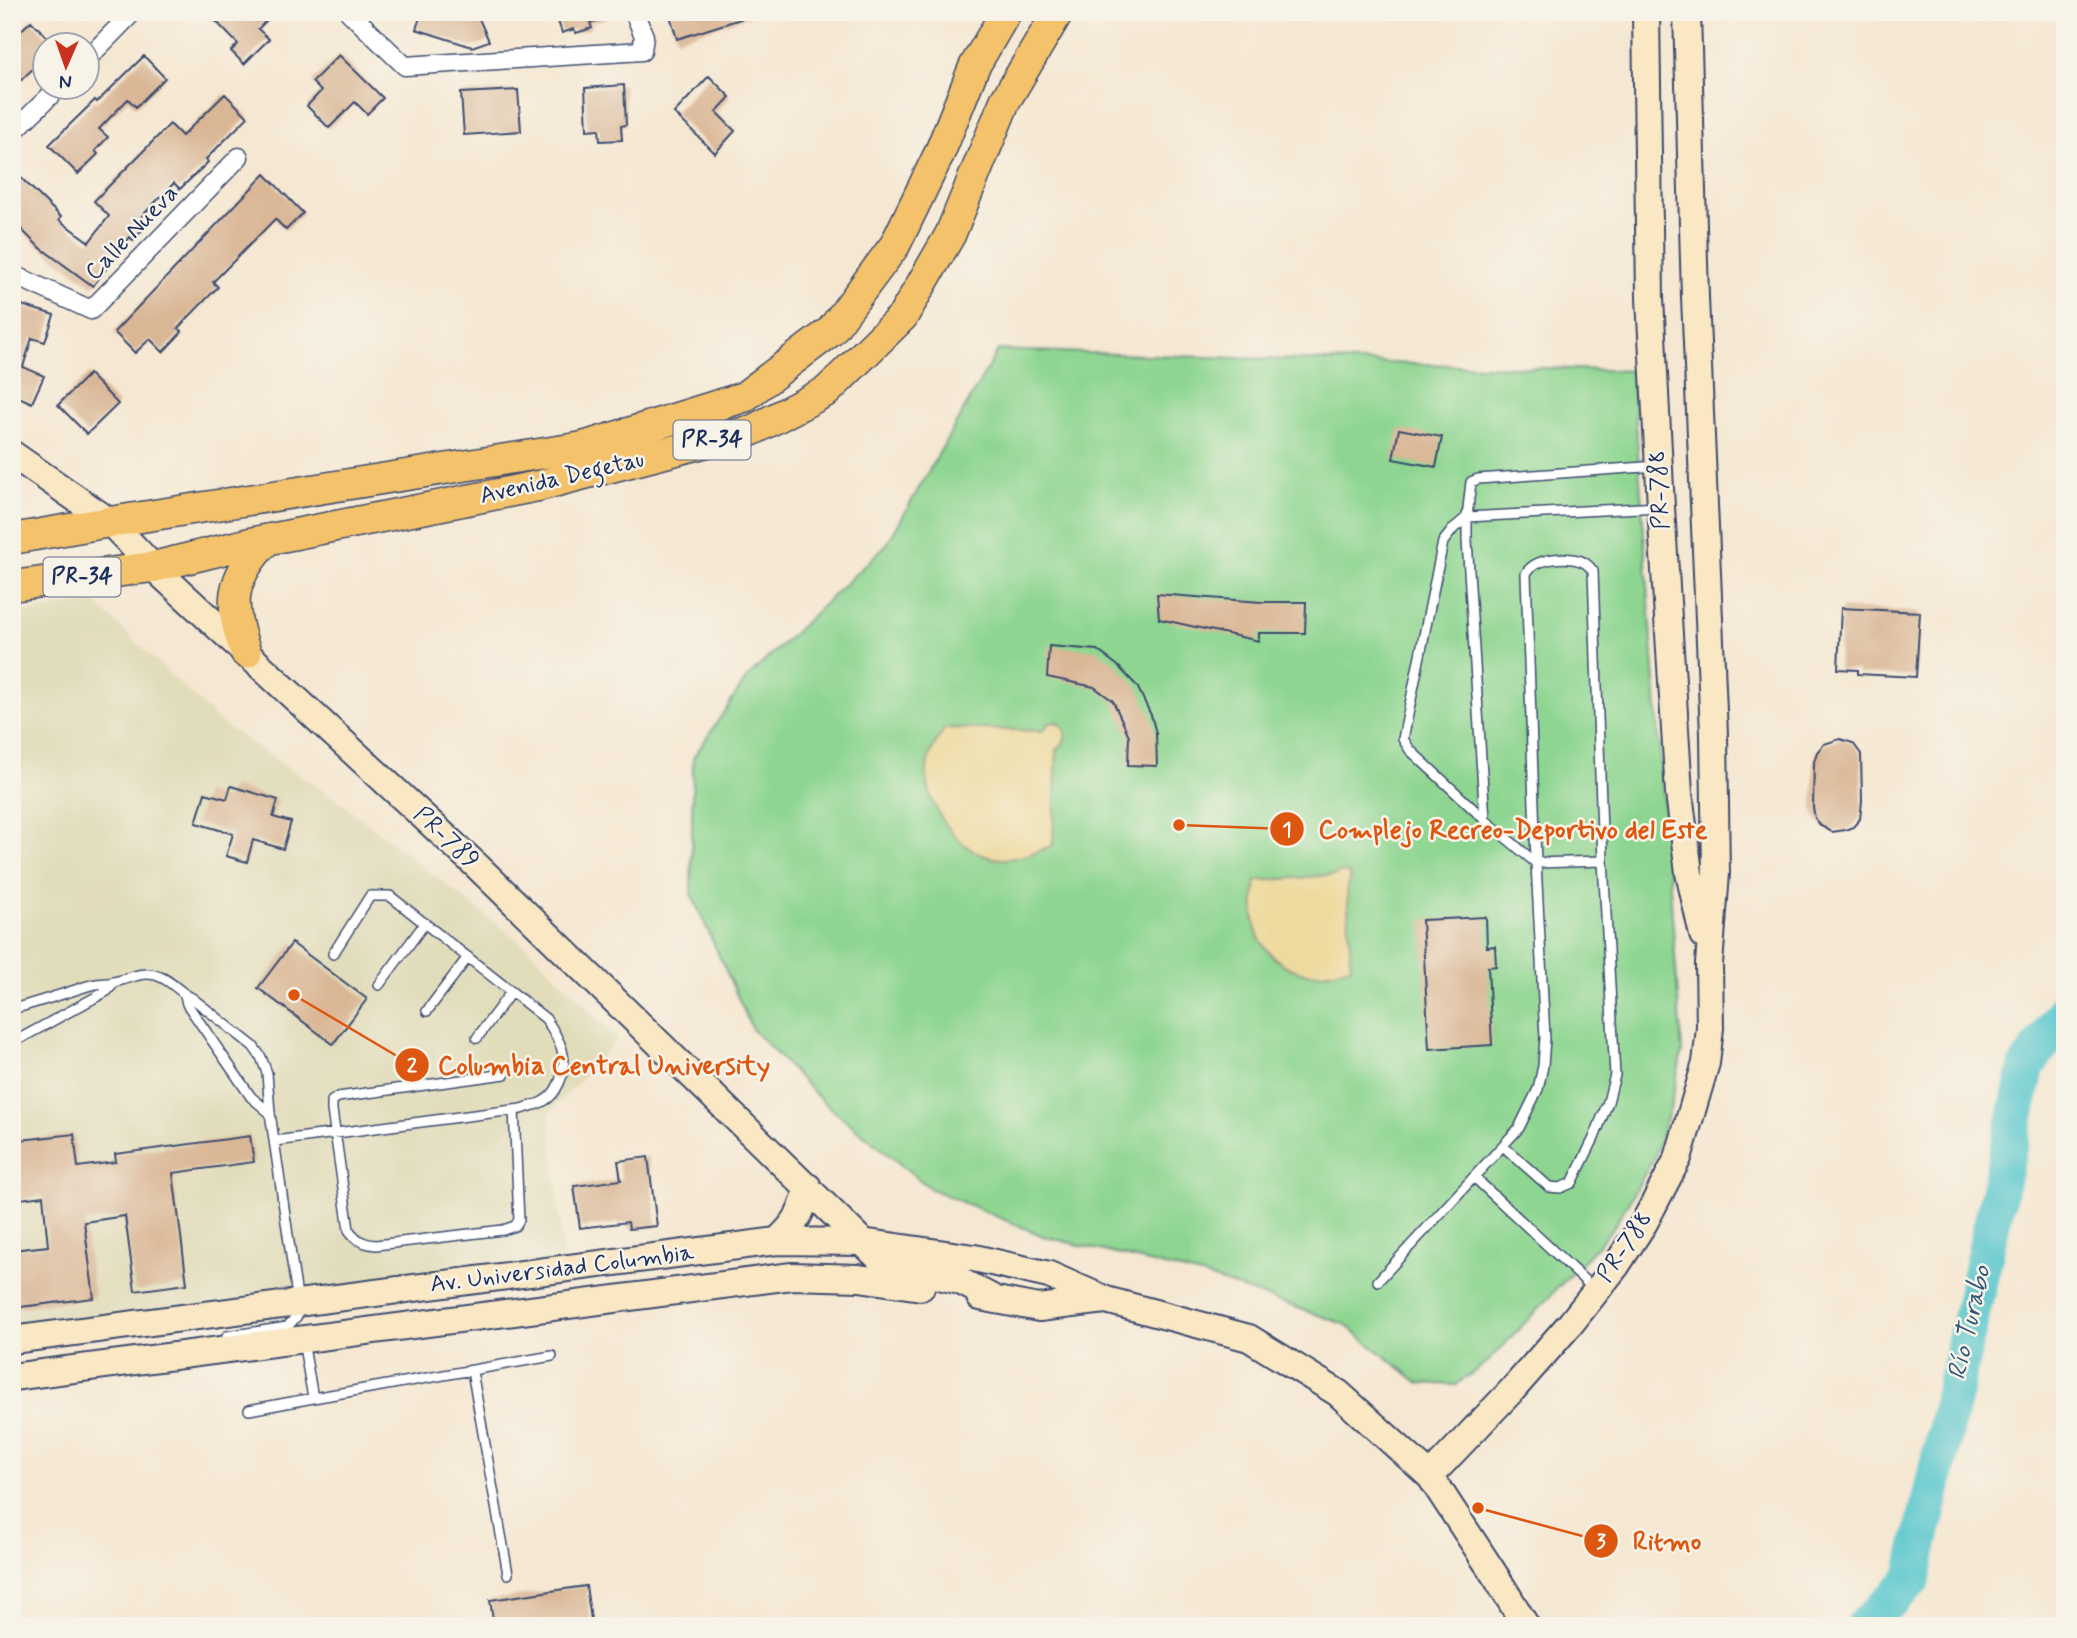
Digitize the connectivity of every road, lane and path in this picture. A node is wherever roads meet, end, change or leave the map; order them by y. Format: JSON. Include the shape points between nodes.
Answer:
{"nodes":[{"id":1,"x":133,"y":12,"type":"edge"},
{"id":2,"x":349,"y":12,"type":"edge"},
{"id":3,"x":634,"y":12,"type":"edge"},
{"id":4,"x":1006,"y":12,"type":"edge"},
{"id":5,"x":1058,"y":12,"type":"edge"},
{"id":6,"x":1646,"y":12,"type":"edge"},
{"id":7,"x":1687,"y":12,"type":"edge"},
{"id":8,"x":102,"y":44,"type":"edge"},
{"id":9,"x":44,"y":102,"type":"edge"},
{"id":10,"x":12,"y":133,"type":"edge"},
{"id":11,"x":239,"y":157,"type":"dead end"},
{"id":12,"x":12,"y":274,"type":"edge"},
{"id":13,"x":12,"y":454,"type":"edge"},
{"id":14,"x":1702,"y":465,"type":"junction"},
{"id":15,"x":1659,"y":466,"type":"junction"},
{"id":16,"x":1704,"y":506,"type":"junction"},
{"id":17,"x":1661,"y":507,"type":"junction"},
{"id":18,"x":1466,"y":517,"type":"junction"},
{"id":19,"x":110,"y":522,"type":"junction"},
{"id":20,"x":12,"y":539,"type":"edge"},
{"id":21,"x":267,"y":540,"type":"junction"},
{"id":22,"x":153,"y":568,"type":"junction"},
{"id":23,"x":12,"y":586,"type":"edge"},
{"id":24,"x":246,"y":653,"type":"junction"},
{"id":25,"x":1485,"y":820,"type":"junction"},
{"id":26,"x":1604,"y":861,"type":"junction"},
{"id":27,"x":1536,"y":863,"type":"junction"},
{"id":28,"x":425,"y":923,"type":"junction"},
{"id":29,"x":333,"y":954,"type":"dead end"},
{"id":30,"x":468,"y":957,"type":"junction"},
{"id":31,"x":1709,"y":964,"type":"junction"},
{"id":32,"x":115,"y":982,"type":"junction"},
{"id":33,"x":379,"y":985,"type":"dead end"},
{"id":34,"x":511,"y":992,"type":"junction"},
{"id":35,"x":185,"y":995,"type":"junction"},
{"id":36,"x":12,"y":1009,"type":"edge"},
{"id":37,"x":427,"y":1011,"type":"dead end"},
{"id":38,"x":477,"y":1038,"type":"dead end"},
{"id":39,"x":12,"y":1043,"type":"edge"},
{"id":40,"x":505,"y":1074,"type":"dead end"},
{"id":41,"x":513,"y":1110,"type":"junction"},
{"id":42,"x":270,"y":1113,"type":"junction"},
{"id":43,"x":335,"y":1133,"type":"junction"},
{"id":44,"x":275,"y":1141,"type":"junction"},
{"id":45,"x":1503,"y":1146,"type":"junction"},
{"id":46,"x":1474,"y":1177,"type":"junction"},
{"id":47,"x":808,"y":1186,"type":"junction"},
{"id":48,"x":777,"y":1241,"type":"junction"},
{"id":49,"x":862,"y":1242,"type":"junction"},
{"id":50,"x":1378,"y":1280,"type":"dead end"},
{"id":51,"x":1596,"y":1291,"type":"junction"},
{"id":52,"x":996,"y":1300,"type":"junction"},
{"id":53,"x":1106,"y":1300,"type":"junction"},
{"id":54,"x":589,"y":1302,"type":"junction"},
{"id":55,"x":298,"y":1303,"type":"junction"},
{"id":56,"x":219,"y":1338,"type":"dead end"},
{"id":57,"x":303,"y":1339,"type":"junction"},
{"id":58,"x":12,"y":1340,"type":"edge"},
{"id":59,"x":198,"y":1342,"type":"dead end"},
{"id":60,"x":552,"y":1356,"type":"dead end"},
{"id":61,"x":157,"y":1358,"type":"junction"},
{"id":62,"x":472,"y":1371,"type":"junction"},
{"id":63,"x":12,"y":1377,"type":"edge"},
{"id":64,"x":313,"y":1398,"type":"junction"},
{"id":65,"x":249,"y":1410,"type":"dead end"},
{"id":66,"x":1430,"y":1476,"type":"junction"},
{"id":67,"x":508,"y":1574,"type":"dead end"},
{"id":68,"x":1525,"y":1626,"type":"edge"}],
"edges":[{"from":1,"to":8,"type":"street"},
{"from":2,"to":3,"type":"street","via":[[405,66],[642,51],[644,37]]},
{"from":4,"to":19,"type":"main road","name":"Avenida Degetau","number":"PR-34","via":[[974,67],[895,245],[831,331],[744,397],[583,447]]},
{"from":5,"to":21,"type":"main road","name":"Avenida Degetau","number":"PR-34","via":[[1005,101],[950,235],[902,316],[827,391],[753,430],[538,486]]},
{"from":6,"to":15,"type":"street","name":"PR-788","number":"PR-788","via":[[1650,298]]},
{"from":7,"to":14,"type":"street","name":"PR-788","number":"PR-788"},
{"from":9,"to":10,"type":"street"},
{"from":11,"to":12,"type":"street","name":"Calle Nueva","via":[[91,310]]},
{"from":13,"to":19,"type":"street","name":"PR-789","number":"PR-789"},
{"from":14,"to":15,"type":"street"},
{"from":14,"to":16,"type":"street","name":"PR-788","number":"PR-788"},
{"from":15,"to":17,"type":"street","name":"PR-788","number":"PR-788"},
{"from":15,"to":18,"type":"lane","via":[[1478,478],[1471,482]]},
{"from":16,"to":17,"type":"street"},
{"from":16,"to":31,"type":"street","name":"PR-788","number":"PR-788","via":[[1716,873]]},
{"from":17,"to":18,"type":"lane"},
{"from":17,"to":31,"type":"street","name":"PR-788","number":"PR-788","via":[[1679,793],[1689,873]]},
{"from":18,"to":25,"type":"lane"},
{"from":18,"to":25,"type":"lane","via":[[1443,542],[1403,739]]},
{"from":19,"to":20,"type":"main road","name":"Avenida Degetau","number":"PR-34"},
{"from":19,"to":22,"type":"street","name":"PR-789","number":"PR-789"},
{"from":21,"to":22,"type":"main road","name":"Avenida Degetau","number":"PR-34"},
{"from":21,"to":24,"type":"main road","via":[[246,565],[234,593]]},
{"from":22,"to":23,"type":"main road","name":"Avenida Degetau","number":"PR-34"},
{"from":22,"to":24,"type":"street","name":"PR-789","number":"PR-789"},
{"from":24,"to":47,"type":"street","name":"PR-789","number":"PR-789","via":[[477,866]]},
{"from":25,"to":27,"type":"lane"},
{"from":26,"to":27,"type":"lane"},
{"from":26,"to":27,"type":"lane","via":[[1593,571],[1574,559],[1542,560],[1526,574]]},
{"from":26,"to":45,"type":"lane","via":[[1615,1075],[1608,1102],[1572,1183],[1549,1187]]},
{"from":27,"to":45,"type":"lane","via":[[1543,1066],[1529,1109]]},
{"from":28,"to":29,"type":"lane","via":[[390,896],[370,896]]},
{"from":28,"to":30,"type":"lane"},
{"from":28,"to":33,"type":"lane"},
{"from":30,"to":34,"type":"lane"},
{"from":30,"to":37,"type":"lane"},
{"from":31,"to":51,"type":"street","name":"PR-788","number":"PR-788","via":[[1706,1063],[1678,1158],[1644,1223]]},
{"from":32,"to":35,"type":"lane","via":[[133,975],[157,975]]},
{"from":32,"to":36,"type":"lane"},
{"from":32,"to":39,"type":"lane","via":[[107,991]]},
{"from":34,"to":38,"type":"lane"},
{"from":34,"to":41,"type":"lane","via":[[546,1020],[560,1040],[565,1062],[556,1091],[544,1101]]},
{"from":35,"to":42,"type":"lane","via":[[230,1068],[251,1097]]},
{"from":35,"to":42,"type":"lane","via":[[261,1056]]},
{"from":40,"to":43,"type":"lane","via":[[338,1097],[332,1101]]},
{"from":41,"to":43,"type":"lane"},
{"from":41,"to":43,"type":"lane","via":[[519,1220],[503,1230],[376,1245],[355,1239],[349,1230]]},
{"from":42,"to":44,"type":"lane"},
{"from":43,"to":44,"type":"lane"},
{"from":44,"to":55,"type":"lane"},
{"from":45,"to":46,"type":"lane"},
{"from":46,"to":50,"type":"lane"},
{"from":46,"to":51,"type":"lane"},
{"from":47,"to":48,"type":"street","via":[[803,1208]]},
{"from":47,"to":49,"type":"street","name":"PR-789","number":"PR-789"},
{"from":48,"to":49,"type":"street","name":"Av. Universidad Columbia"},
{"from":48,"to":55,"type":"street","name":"Av. Universidad Columbia"},
{"from":49,"to":52,"type":"street","name":"PR-789","via":[[893,1265],[960,1282]]},
{"from":49,"to":53,"type":"street","name":"Av. Universidad Columbia","via":[[974,1258],[1049,1275]]},
{"from":49,"to":54,"type":"street","via":[[821,1260],[646,1282],[620,1287]]},
{"from":51,"to":66,"type":"street","name":"PR-788","number":"PR-788","via":[[1513,1389]]},
{"from":52,"to":53,"type":"street","name":"Av. Universidad Columbia","via":[[1040,1308]]},
{"from":52,"to":54,"type":"street","name":"Av. Universidad Columbia","via":[[859,1278],[792,1276]]},
{"from":53,"to":66,"type":"street","name":"Av. Universidad Columbia","via":[[1249,1338],[1338,1394]]},
{"from":54,"to":57,"type":"street","name":"Av. Universidad Columbia"},
{"from":55,"to":56,"type":"lane","via":[[297,1316],[288,1326]]},
{"from":55,"to":57,"type":"street"},
{"from":55,"to":58,"type":"street","name":"Av. Universidad Columbia"},
{"from":57,"to":61,"type":"street","name":"Av. Universidad Columbia"},
{"from":57,"to":64,"type":"lane"},
{"from":59,"to":61,"type":"lane"},
{"from":60,"to":62,"type":"lane"},
{"from":61,"to":63,"type":"street","name":"Av. Universidad Columbia"},
{"from":62,"to":64,"type":"lane"},
{"from":62,"to":67,"type":"lane"},
{"from":64,"to":65,"type":"lane"},
{"from":66,"to":68,"type":"street","name":"Av. Universidad Columbia"}]}
